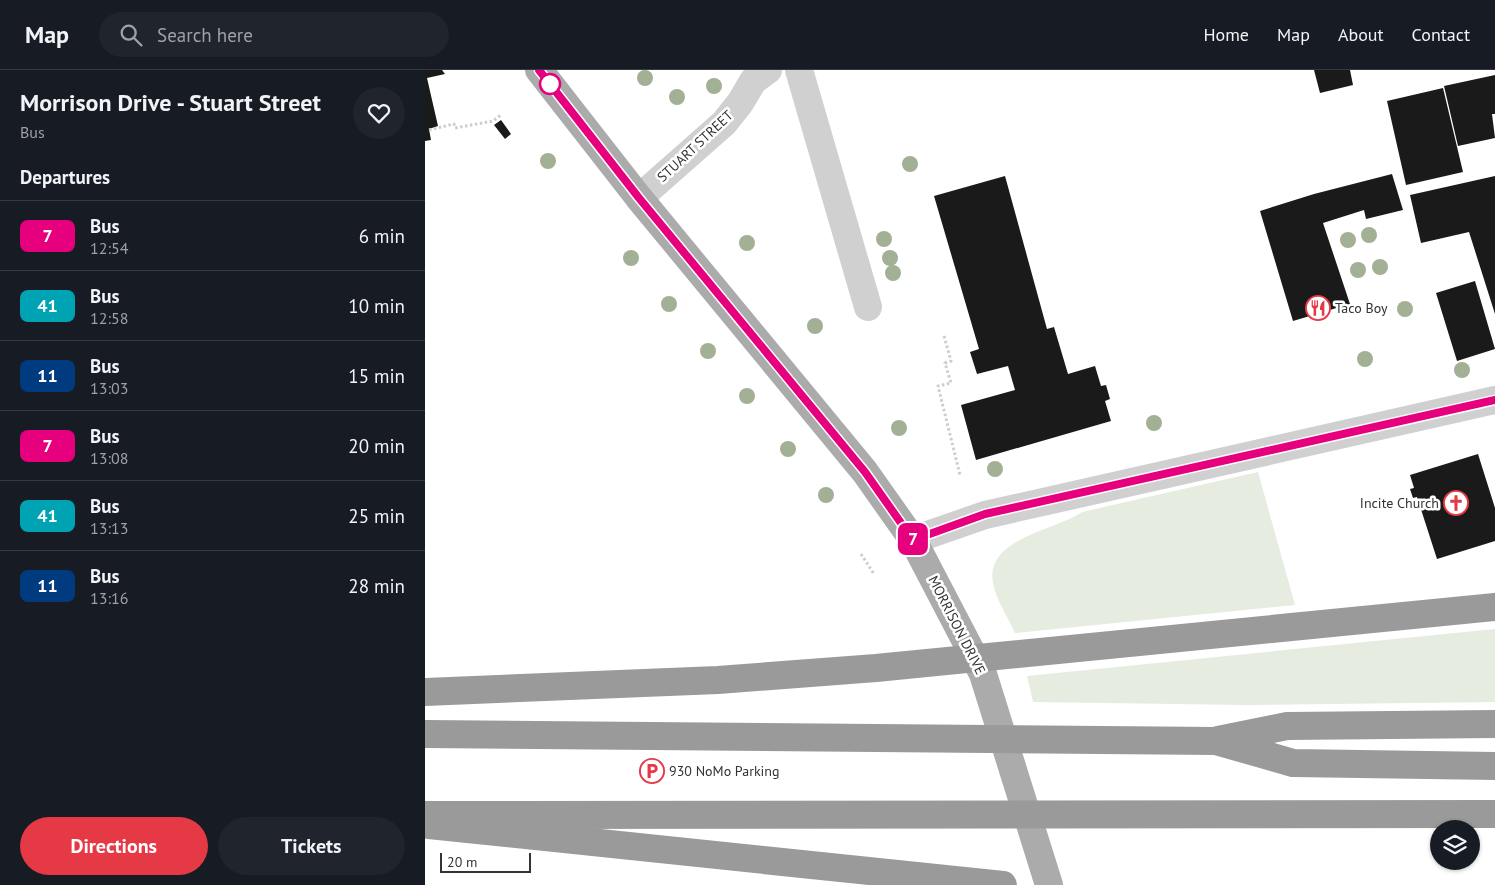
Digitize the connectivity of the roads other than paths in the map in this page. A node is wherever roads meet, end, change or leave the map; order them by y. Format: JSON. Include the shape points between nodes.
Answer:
{"nodes":[{"id":1,"x":539,"y":70,"type":"edge"},
{"id":2,"x":768,"y":70,"type":"edge"},
{"id":3,"x":799,"y":70,"type":"edge"},
{"id":4,"x":639,"y":198,"type":"junction"},
{"id":5,"x":868,"y":307,"type":"dead end"},
{"id":6,"x":1495,"y":400,"type":"edge"},
{"id":7,"x":913,"y":540,"type":"junction"},
{"id":8,"x":1495,"y":607,"type":"edge"},
{"id":9,"x":425,"y":692,"type":"edge"},
{"id":10,"x":1495,"y":724,"type":"edge"},
{"id":11,"x":425,"y":734,"type":"edge"},
{"id":12,"x":1216,"y":741,"type":"junction"},
{"id":13,"x":1495,"y":766,"type":"edge"},
{"id":14,"x":1495,"y":814,"type":"edge"},
{"id":15,"x":425,"y":815,"type":"edge"},
{"id":16,"x":425,"y":824,"type":"edge"},
{"id":17,"x":1003,"y":885,"type":"edge"},
{"id":18,"x":1049,"y":885,"type":"edge"}],
"edges":[{"from":1,"to":4,"type":"main road","name":"MORRISON DRIVE"},
{"from":2,"to":4,"type":"street","name":"STUART STREET","via":[[753,81],[741,103],[724,123]]},
{"from":3,"to":5,"type":"street"},
{"from":4,"to":7,"type":"main road","name":"MORRISON DRIVE","via":[[865,472]]},
{"from":6,"to":7,"type":"street","via":[[985,514]]},
{"from":7,"to":18,"type":"main road","name":"MORRISON DRIVE","via":[[983,674]]},
{"from":8,"to":9,"type":"highway","bridge":true,"via":[[876,668],[718,680]]},
{"from":10,"to":12,"type":"highway","via":[[1287,726]]},
{"from":11,"to":12,"type":"highway","bridge":true},
{"from":12,"to":13,"type":"highway","via":[[1293,764]]},
{"from":14,"to":15,"type":"highway","bridge":true},
{"from":16,"to":17,"type":"highway"}]}
